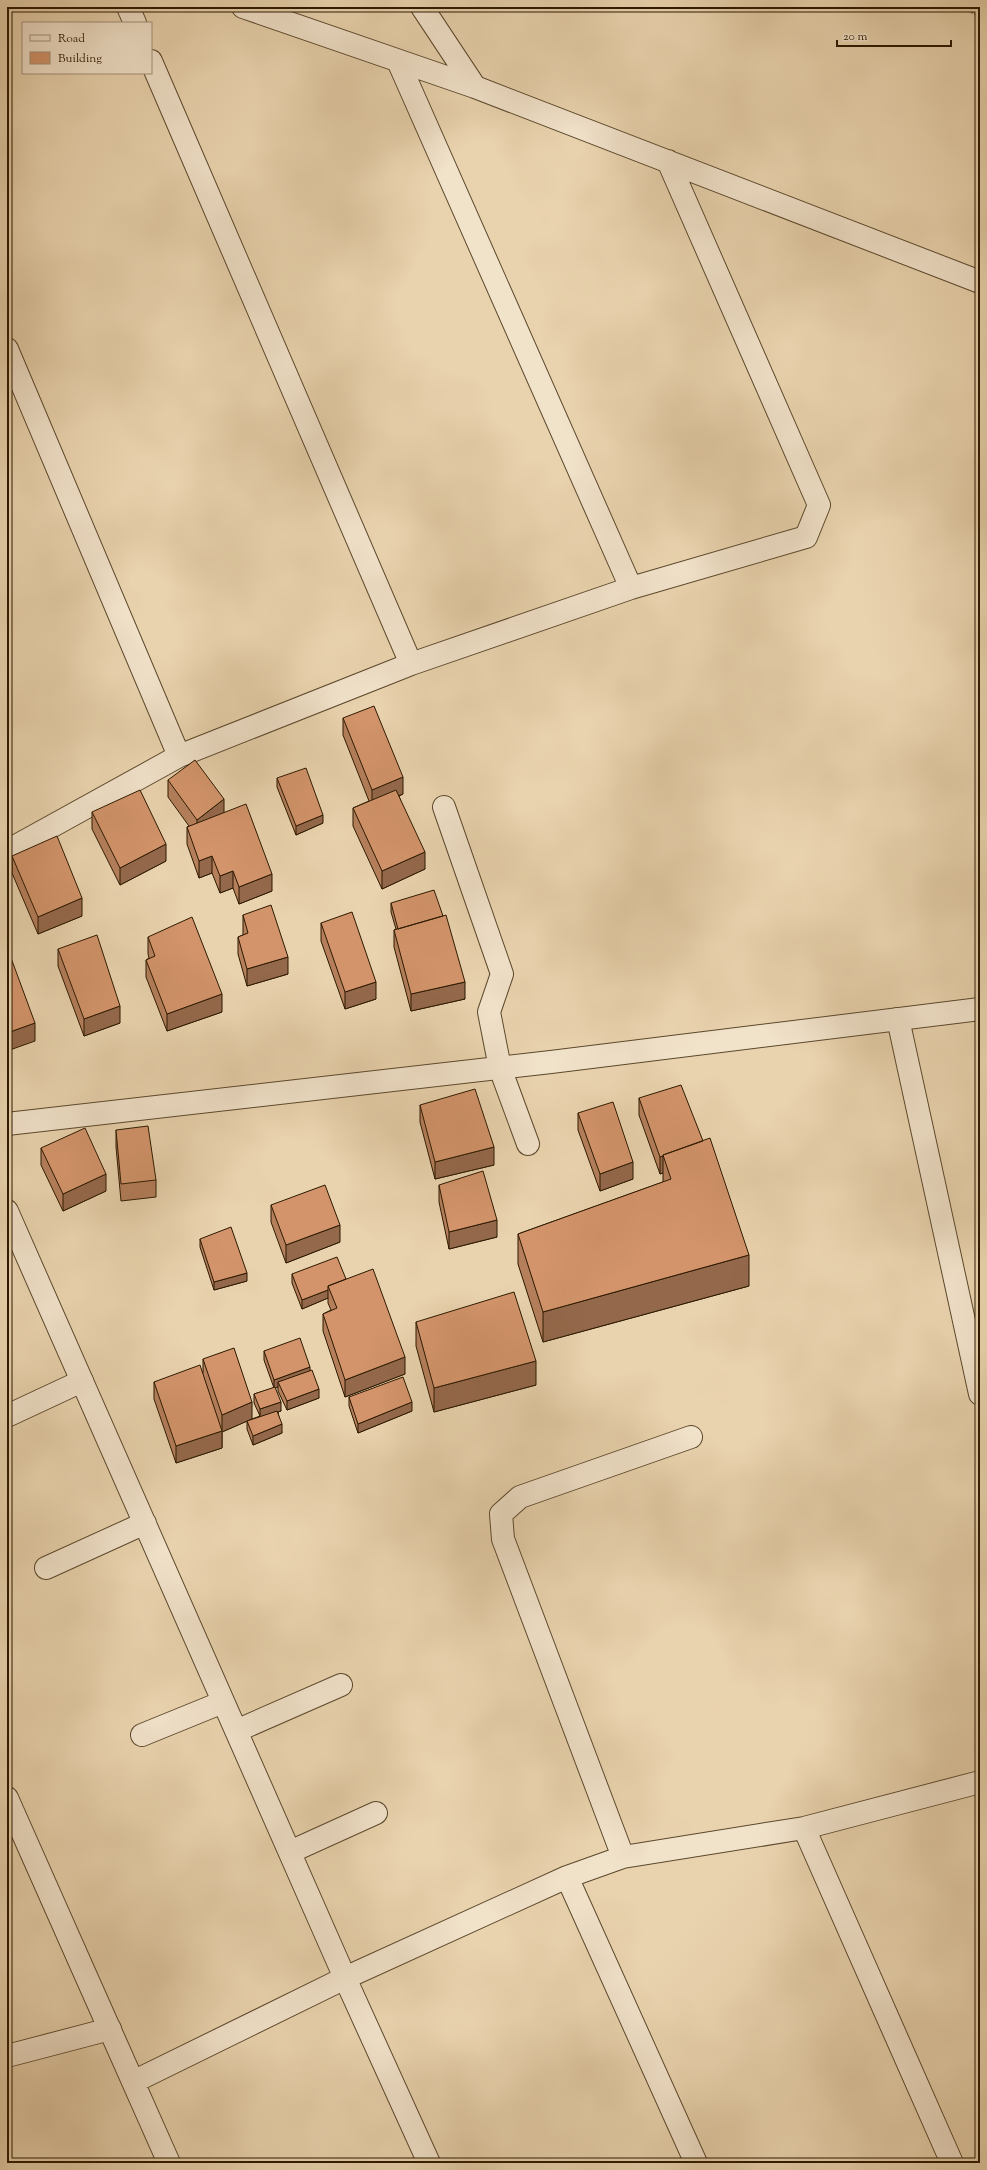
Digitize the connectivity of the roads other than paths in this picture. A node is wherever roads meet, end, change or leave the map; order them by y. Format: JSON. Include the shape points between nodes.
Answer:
{"nodes":[{"id":1,"x":128,"y":7,"type":"edge"},
{"id":2,"x":243,"y":7,"type":"edge"},
{"id":3,"x":422,"y":7,"type":"edge"},
{"id":4,"x":135,"y":22,"type":"edge"},
{"id":5,"x":398,"y":61,"type":"junction"},
{"id":6,"x":152,"y":63,"type":"edge"},
{"id":7,"x":475,"y":87,"type":"junction"},
{"id":8,"x":668,"y":161,"type":"junction"},
{"id":9,"x":980,"y":282,"type":"edge"},
{"id":10,"x":7,"y":349,"type":"edge"},
{"id":11,"x":631,"y":588,"type":"junction"},
{"id":12,"x":411,"y":664,"type":"junction"},
{"id":13,"x":179,"y":756,"type":"junction"},
{"id":14,"x":444,"y":806,"type":"dead end"},
{"id":15,"x":7,"y":851,"type":"edge"},
{"id":16,"x":980,"y":1009,"type":"edge"},
{"id":17,"x":898,"y":1019,"type":"junction"},
{"id":18,"x":500,"y":1068,"type":"junction"},
{"id":19,"x":7,"y":1124,"type":"edge"},
{"id":20,"x":528,"y":1144,"type":"dead end"},
{"id":21,"x":7,"y":1211,"type":"edge"},
{"id":22,"x":82,"y":1381,"type":"junction"},
{"id":23,"x":980,"y":1394,"type":"edge"},
{"id":24,"x":7,"y":1416,"type":"edge"},
{"id":25,"x":690,"y":1437,"type":"dead end"},
{"id":26,"x":145,"y":1523,"type":"junction"},
{"id":27,"x":46,"y":1568,"type":"dead end"},
{"id":28,"x":341,"y":1684,"type":"dead end"},
{"id":29,"x":223,"y":1702,"type":"junction"},
{"id":30,"x":236,"y":1731,"type":"junction"},
{"id":31,"x":142,"y":1735,"type":"dead end"},
{"id":32,"x":980,"y":1782,"type":"edge"},
{"id":33,"x":7,"y":1798,"type":"edge"},
{"id":34,"x":376,"y":1813,"type":"dead end"},
{"id":35,"x":804,"y":1828,"type":"junction"},
{"id":36,"x":290,"y":1852,"type":"junction"},
{"id":37,"x":623,"y":1857,"type":"junction"},
{"id":38,"x":567,"y":1877,"type":"junction"},
{"id":39,"x":345,"y":1978,"type":"junction"},
{"id":40,"x":110,"y":2029,"type":"junction"},
{"id":41,"x":7,"y":2056,"type":"edge"},
{"id":42,"x":133,"y":2082,"type":"junction"},
{"id":43,"x":169,"y":2163,"type":"edge"},
{"id":44,"x":429,"y":2163,"type":"edge"},
{"id":45,"x":696,"y":2163,"type":"edge"},
{"id":46,"x":952,"y":2163,"type":"edge"}],
"edges":[{"from":1,"to":4,"type":"street"},
{"from":2,"to":5,"type":"street"},
{"from":3,"to":7,"type":"street"},
{"from":5,"to":7,"type":"street"},
{"from":5,"to":11,"type":"street"},
{"from":6,"to":12,"type":"street"},
{"from":7,"to":8,"type":"street"},
{"from":8,"to":9,"type":"street"},
{"from":8,"to":11,"type":"street","via":[[819,505],[806,537]]},
{"from":10,"to":13,"type":"street"},
{"from":11,"to":12,"type":"street"},
{"from":12,"to":13,"type":"street"},
{"from":13,"to":15,"type":"street"},
{"from":14,"to":18,"type":"street","via":[[502,974],[489,1012]]},
{"from":16,"to":17,"type":"street"},
{"from":17,"to":18,"type":"street"},
{"from":17,"to":23,"type":"street"},
{"from":18,"to":19,"type":"street"},
{"from":18,"to":20,"type":"street"},
{"from":21,"to":22,"type":"street"},
{"from":22,"to":24,"type":"street"},
{"from":22,"to":26,"type":"street"},
{"from":25,"to":37,"type":"street","via":[[520,1497],[501,1514],[502,1539]]},
{"from":26,"to":27,"type":"street"},
{"from":26,"to":29,"type":"street"},
{"from":28,"to":30,"type":"street"},
{"from":29,"to":30,"type":"street"},
{"from":29,"to":31,"type":"street"},
{"from":30,"to":36,"type":"street"},
{"from":32,"to":35,"type":"street"},
{"from":33,"to":40,"type":"street"},
{"from":34,"to":36,"type":"street"},
{"from":35,"to":37,"type":"street"},
{"from":35,"to":46,"type":"street"},
{"from":36,"to":39,"type":"street"},
{"from":37,"to":38,"type":"street"},
{"from":38,"to":39,"type":"street"},
{"from":38,"to":45,"type":"street"},
{"from":39,"to":42,"type":"street"},
{"from":39,"to":44,"type":"street"},
{"from":40,"to":41,"type":"street"},
{"from":40,"to":42,"type":"street"},
{"from":42,"to":43,"type":"street"}]}
